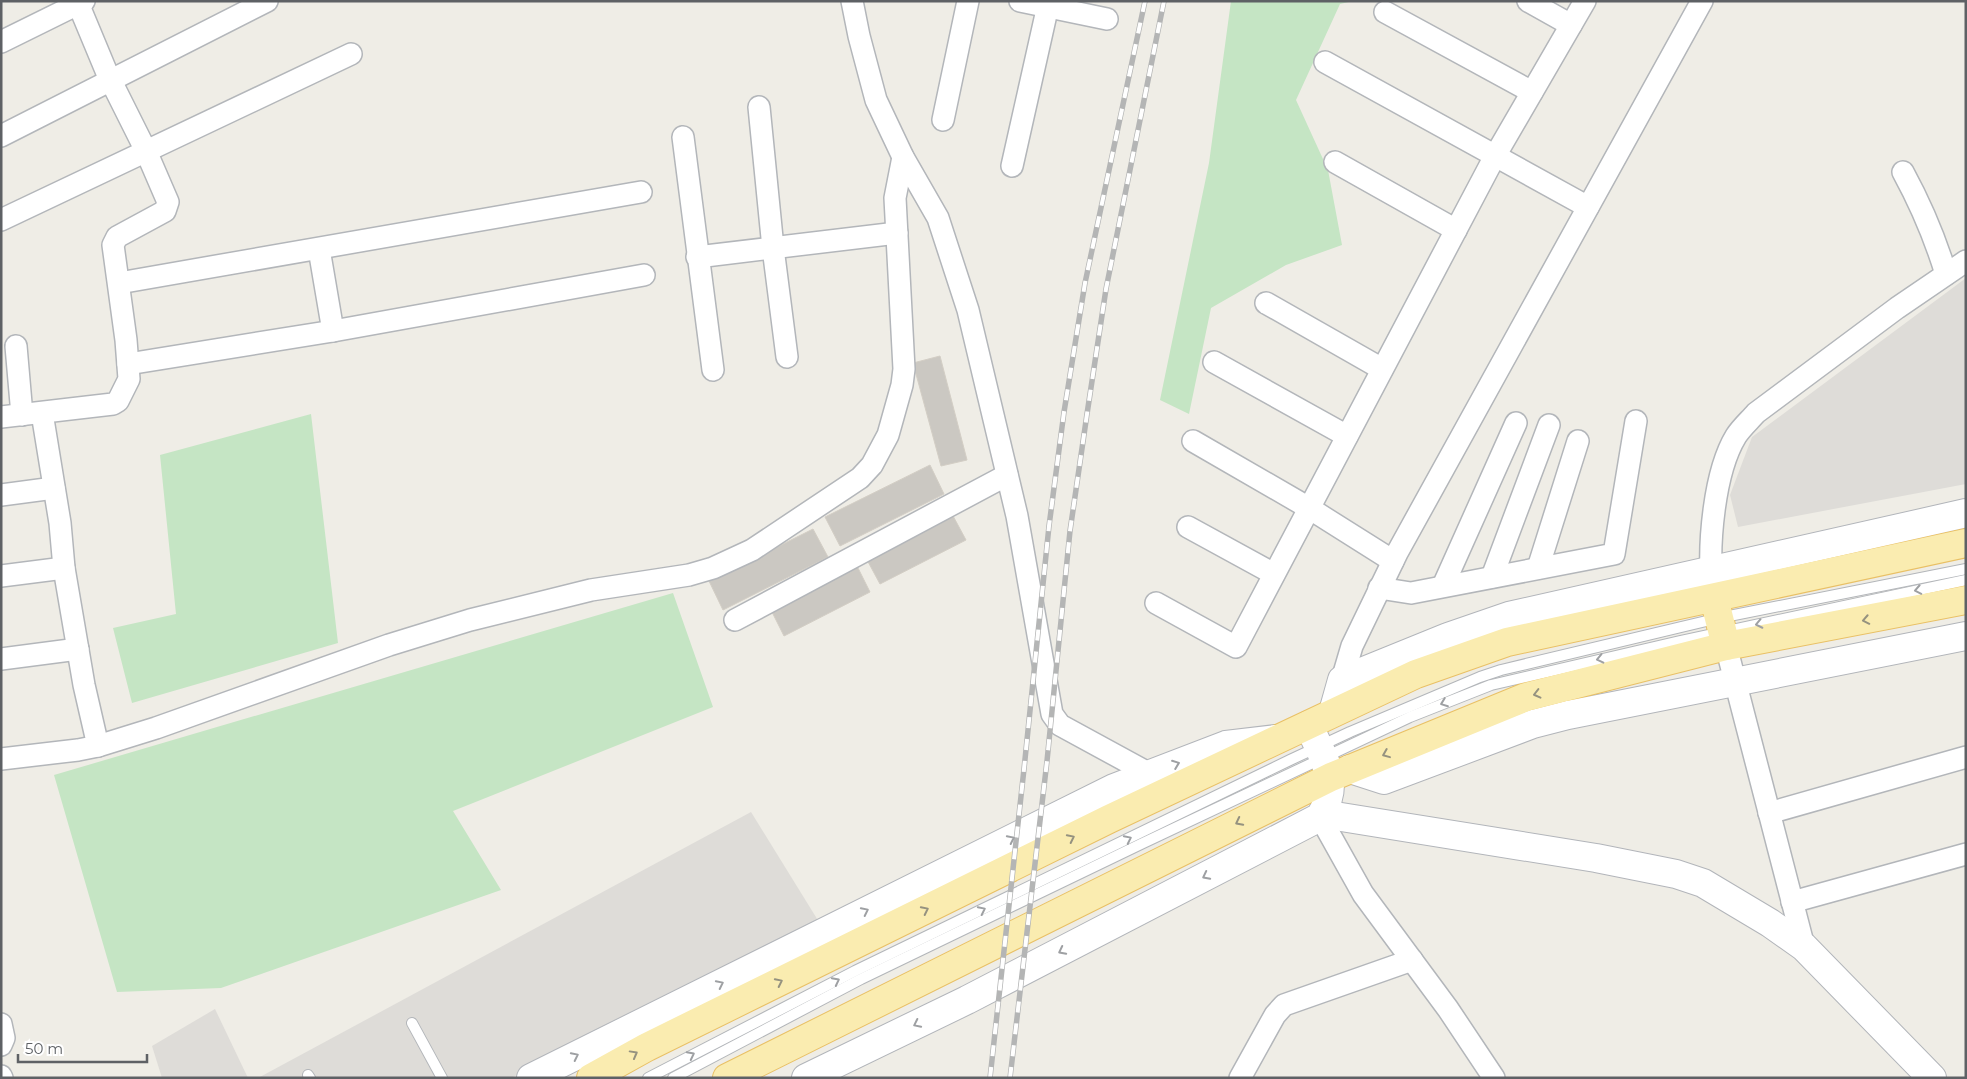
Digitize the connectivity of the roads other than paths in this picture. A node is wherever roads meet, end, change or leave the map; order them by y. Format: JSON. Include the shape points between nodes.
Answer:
{"nodes":[{"id":1,"x":268,"y":1,"type":"edge"},
{"id":2,"x":852,"y":1,"type":"edge"},
{"id":3,"x":968,"y":1,"type":"edge"},
{"id":4,"x":1020,"y":1,"type":"edge"},
{"id":5,"x":1528,"y":1,"type":"edge"},
{"id":6,"x":1584,"y":1,"type":"edge"},
{"id":7,"x":1702,"y":1,"type":"edge"},
{"id":8,"x":80,"y":2,"type":"edge"},
{"id":9,"x":1048,"y":4,"type":"edge"},
{"id":10,"x":1385,"y":12,"type":"dead end"},
{"id":11,"x":1107,"y":20,"type":"dead end"},
{"id":12,"x":1570,"y":25,"type":"junction"},
{"id":13,"x":1,"y":42,"type":"edge"},
{"id":14,"x":351,"y":54,"type":"dead end"},
{"id":15,"x":1325,"y":62,"type":"dead end"},
{"id":16,"x":111,"y":81,"type":"junction"},
{"id":17,"x":1532,"y":92,"type":"junction"},
{"id":18,"x":759,"y":107,"type":"dead end"},
{"id":19,"x":943,"y":120,"type":"dead end"},
{"id":20,"x":1,"y":136,"type":"edge"},
{"id":21,"x":683,"y":137,"type":"dead end"},
{"id":22,"x":146,"y":151,"type":"junction"},
{"id":23,"x":1495,"y":156,"type":"junction"},
{"id":24,"x":903,"y":157,"type":"junction"},
{"id":25,"x":1335,"y":162,"type":"dead end"},
{"id":26,"x":1012,"y":166,"type":"dead end"},
{"id":27,"x":1903,"y":172,"type":"dead end"},
{"id":28,"x":641,"y":192,"type":"dead end"},
{"id":29,"x":1588,"y":207,"type":"junction"},
{"id":30,"x":1,"y":220,"type":"edge"},
{"id":31,"x":1456,"y":230,"type":"junction"},
{"id":32,"x":897,"y":233,"type":"junction"},
{"id":33,"x":773,"y":248,"type":"junction"},
{"id":34,"x":319,"y":249,"type":"junction"},
{"id":35,"x":697,"y":257,"type":"junction"},
{"id":36,"x":1966,"y":260,"type":"edge"},
{"id":37,"x":1946,"y":274,"type":"junction"},
{"id":38,"x":644,"y":275,"type":"dead end"},
{"id":39,"x":118,"y":283,"type":"junction"},
{"id":40,"x":1266,"y":302,"type":"dead end"},
{"id":41,"x":333,"y":331,"type":"junction"},
{"id":42,"x":16,"y":346,"type":"dead end"},
{"id":43,"x":787,"y":358,"type":"dead end"},
{"id":44,"x":1214,"y":362,"type":"dead end"},
{"id":45,"x":128,"y":364,"type":"junction"},
{"id":46,"x":712,"y":370,"type":"dead end"},
{"id":47,"x":1382,"y":370,"type":"junction"},
{"id":48,"x":32,"y":414,"type":"junction"},
{"id":49,"x":1,"y":417,"type":"edge"},
{"id":50,"x":1636,"y":421,"type":"dead end"},
{"id":51,"x":1516,"y":423,"type":"dead end"},
{"id":52,"x":1549,"y":425,"type":"dead end"},
{"id":53,"x":1347,"y":436,"type":"junction"},
{"id":54,"x":1578,"y":441,"type":"dead end"},
{"id":55,"x":1193,"y":442,"type":"dead end"},
{"id":56,"x":1008,"y":475,"type":"junction"},
{"id":57,"x":54,"y":488,"type":"junction"},
{"id":58,"x":1,"y":495,"type":"edge"},
{"id":59,"x":1309,"y":508,"type":"junction"},
{"id":60,"x":1966,"y":513,"type":"edge"},
{"id":61,"x":1188,"y":528,"type":"dead end"},
{"id":62,"x":1966,"y":543,"type":"edge"},
{"id":63,"x":1393,"y":561,"type":"junction"},
{"id":64,"x":64,"y":568,"type":"junction"},
{"id":65,"x":1538,"y":568,"type":"junction"},
{"id":66,"x":1966,"y":570,"type":"edge"},
{"id":67,"x":1710,"y":571,"type":"junction"},
{"id":68,"x":1274,"y":574,"type":"junction"},
{"id":69,"x":1,"y":576,"type":"edge"},
{"id":70,"x":1492,"y":577,"type":"junction"},
{"id":71,"x":1966,"y":580,"type":"edge"},
{"id":72,"x":1443,"y":586,"type":"junction"},
{"id":73,"x":1379,"y":588,"type":"junction"},
{"id":74,"x":1966,"y":600,"type":"edge"},
{"id":75,"x":1156,"y":603,"type":"dead end"},
{"id":76,"x":735,"y":620,"type":"dead end"},
{"id":77,"x":1720,"y":623,"type":"junction"},
{"id":78,"x":1966,"y":636,"type":"edge"},
{"id":79,"x":78,"y":648,"type":"junction"},
{"id":80,"x":1,"y":659,"type":"edge"},
{"id":81,"x":1342,"y":680,"type":"junction"},
{"id":82,"x":1735,"y":681,"type":"junction"},
{"id":83,"x":1333,"y":712,"type":"junction"},
{"id":84,"x":1280,"y":739,"type":"junction"},
{"id":85,"x":98,"y":746,"type":"junction"},
{"id":86,"x":1326,"y":755,"type":"junction"},
{"id":87,"x":1966,"y":757,"type":"edge"},
{"id":88,"x":1,"y":760,"type":"edge"},
{"id":89,"x":1150,"y":774,"type":"junction"},
{"id":90,"x":1769,"y":813,"type":"junction"},
{"id":91,"x":1320,"y":817,"type":"junction"},
{"id":92,"x":1966,"y":854,"type":"edge"},
{"id":93,"x":1792,"y":902,"type":"junction"},
{"id":94,"x":1804,"y":947,"type":"junction"},
{"id":95,"x":1412,"y":960,"type":"junction"},
{"id":96,"x":412,"y":1023,"type":"dead end"},
{"id":97,"x":1,"y":1024,"type":"edge"},
{"id":98,"x":1,"y":1045,"type":"edge"},
{"id":99,"x":442,"y":1078,"type":"edge"},
{"id":100,"x":531,"y":1078,"type":"edge"},
{"id":101,"x":591,"y":1078,"type":"edge"},
{"id":102,"x":648,"y":1078,"type":"edge"},
{"id":103,"x":673,"y":1078,"type":"edge"},
{"id":104,"x":727,"y":1078,"type":"edge"},
{"id":105,"x":806,"y":1078,"type":"edge"},
{"id":106,"x":1240,"y":1078,"type":"edge"},
{"id":107,"x":1494,"y":1078,"type":"edge"},
{"id":108,"x":1932,"y":1078,"type":"edge"}],
"edges":[{"from":1,"to":16,"type":"street"},
{"from":2,"to":24,"type":"street","via":[[876,100]]},
{"from":3,"to":19,"type":"street"},
{"from":4,"to":9,"type":"street"},
{"from":5,"to":12,"type":"street"},
{"from":6,"to":12,"type":"street"},
{"from":7,"to":29,"type":"street"},
{"from":8,"to":13,"type":"street"},
{"from":8,"to":16,"type":"street"},
{"from":9,"to":11,"type":"street"},
{"from":9,"to":26,"type":"street"},
{"from":10,"to":17,"type":"street"},
{"from":12,"to":17,"type":"street"},
{"from":14,"to":22,"type":"street"},
{"from":15,"to":23,"type":"street"},
{"from":16,"to":20,"type":"street"},
{"from":16,"to":22,"type":"street"},
{"from":17,"to":23,"type":"street"},
{"from":18,"to":33,"type":"street"},
{"from":21,"to":35,"type":"street"},
{"from":22,"to":30,"type":"street"},
{"from":22,"to":39,"type":"street","via":[[168,202],[165,211],[114,240]]},
{"from":23,"to":29,"type":"street"},
{"from":23,"to":31,"type":"street"},
{"from":24,"to":32,"type":"street","via":[[895,192]]},
{"from":24,"to":56,"type":"street","via":[[938,218],[956,270]]},
{"from":25,"to":31,"type":"street"},
{"from":27,"to":37,"type":"street","via":[[1919,201]]},
{"from":28,"to":34,"type":"street"},
{"from":29,"to":63,"type":"street"},
{"from":31,"to":47,"type":"street"},
{"from":32,"to":33,"type":"street"},
{"from":32,"to":85,"type":"street","via":[[904,369],[888,434],[872,465],[860,478],[752,550],[713,568],[689,574],[591,590],[470,620]]},
{"from":33,"to":35,"type":"street"},
{"from":33,"to":43,"type":"street"},
{"from":34,"to":39,"type":"street"},
{"from":34,"to":41,"type":"street"},
{"from":35,"to":46,"type":"street"},
{"from":36,"to":37,"type":"street"},
{"from":37,"to":67,"type":"street","via":[[1756,413],[1736,435],[1721,471]]},
{"from":38,"to":41,"type":"street"},
{"from":39,"to":45,"type":"street"},
{"from":40,"to":47,"type":"street"},
{"from":41,"to":45,"type":"street"},
{"from":42,"to":48,"type":"street"},
{"from":44,"to":53,"type":"street"},
{"from":45,"to":48,"type":"street","via":[[129,379],[118,401],[113,404]]},
{"from":47,"to":53,"type":"street"},
{"from":48,"to":49,"type":"street"},
{"from":48,"to":57,"type":"street"},
{"from":50,"to":65,"type":"street","via":[[1614,554]]},
{"from":51,"to":72,"type":"street"},
{"from":52,"to":70,"type":"street"},
{"from":53,"to":59,"type":"street"},
{"from":54,"to":65,"type":"street"},
{"from":55,"to":59,"type":"street"},
{"from":56,"to":76,"type":"street"},
{"from":56,"to":89,"type":"street","via":[[1052,714],[1060,725]]},
{"from":57,"to":58,"type":"street"},
{"from":57,"to":64,"type":"street"},
{"from":59,"to":63,"type":"street"},
{"from":59,"to":68,"type":"street"},
{"from":60,"to":67,"type":"street"},
{"from":61,"to":68,"type":"street"},
{"from":62,"to":77,"type":"main road"},
{"from":63,"to":73,"type":"street"},
{"from":64,"to":69,"type":"street"},
{"from":64,"to":79,"type":"street"},
{"from":65,"to":70,"type":"street"},
{"from":66,"to":77,"type":"lane"},
{"from":67,"to":77,"type":"street"},
{"from":67,"to":81,"type":"street","via":[[1509,616]]},
{"from":68,"to":75,"type":"street","via":[[1236,647]]},
{"from":70,"to":72,"type":"street"},
{"from":71,"to":77,"type":"lane","one_way":true},
{"from":72,"to":73,"type":"street","via":[[1410,592]]},
{"from":73,"to":81,"type":"street","via":[[1352,646]]},
{"from":74,"to":77,"type":"main road","one_way":true},
{"from":77,"to":82,"type":"street"},
{"from":77,"to":83,"type":"main road","via":[[1507,642],[1416,674]]},
{"from":77,"to":86,"type":"main road","one_way":true,"via":[[1526,697]]},
{"from":86,"to":77,"type":"lane","one_way":true,"via":[[1471,680],[1501,670]]},
{"from":78,"to":82,"type":"street"},
{"from":79,"to":80,"type":"street"},
{"from":79,"to":85,"type":"street"},
{"from":81,"to":83,"type":"street"},
{"from":82,"to":86,"type":"street","via":[[1533,724],[1384,780]]},
{"from":82,"to":90,"type":"street"},
{"from":83,"to":86,"type":"main road"},
{"from":84,"to":86,"type":"main road"},
{"from":89,"to":84,"type":"street","one_way":true,"via":[[1226,745]]},
{"from":101,"to":84,"type":"main road","one_way":true,"via":[[665,1038],[1109,819]]},
{"from":85,"to":88,"type":"street"},
{"from":86,"to":91,"type":"street","via":[[1330,793]]},
{"from":102,"to":86,"type":"lane","one_way":true,"via":[[855,971]]},
{"from":86,"to":103,"type":"lane","via":[[861,979]]},
{"from":86,"to":104,"type":"main road","one_way":true},
{"from":87,"to":90,"type":"street"},
{"from":100,"to":89,"type":"street","one_way":true,"via":[[1046,821]]},
{"from":90,"to":93,"type":"street"},
{"from":91,"to":94,"type":"street","via":[[1335,816],[1676,874],[1703,883]]},
{"from":91,"to":95,"type":"street","via":[[1363,894]]},
{"from":91,"to":105,"type":"street","one_way":true,"via":[[976,996]]},
{"from":92,"to":93,"type":"street"},
{"from":93,"to":94,"type":"street"},
{"from":94,"to":108,"type":"street"},
{"from":95,"to":106,"type":"street","via":[[1284,1005],[1275,1015]]},
{"from":95,"to":107,"type":"street"},
{"from":96,"to":99,"type":"lane"},
{"from":97,"to":98,"type":"street","via":[[4,1038]]}]}
